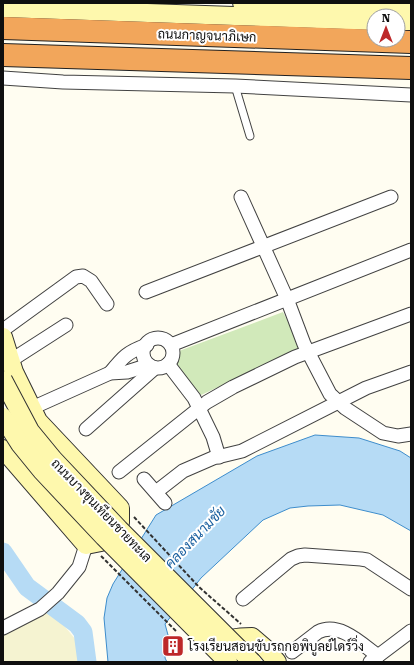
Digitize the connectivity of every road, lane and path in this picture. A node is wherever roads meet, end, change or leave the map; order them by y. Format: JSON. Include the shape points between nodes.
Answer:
{"nodes":[{"id":1,"x":242,"y":3,"type":"edge"},
{"id":2,"x":3,"y":8,"type":"edge"},
{"id":3,"x":411,"y":9,"type":"edge"},
{"id":4,"x":366,"y":21,"type":"edge"},
{"id":5,"x":3,"y":28,"type":"edge"},
{"id":6,"x":411,"y":42,"type":"edge"},
{"id":7,"x":3,"y":55,"type":"edge"},
{"id":8,"x":411,"y":68,"type":"edge"},
{"id":9,"x":3,"y":78,"type":"edge"},
{"id":10,"x":235,"y":86,"type":"junction"},
{"id":11,"x":411,"y":95,"type":"edge"},
{"id":12,"x":250,"y":136,"type":"dead end"},
{"id":13,"x":241,"y":197,"type":"dead end"},
{"id":14,"x":391,"y":197,"type":"dead end"},
{"id":15,"x":263,"y":246,"type":"junction"},
{"id":16,"x":411,"y":250,"type":"edge"},
{"id":17,"x":146,"y":292,"type":"dead end"},
{"id":18,"x":287,"y":299,"type":"junction"},
{"id":19,"x":107,"y":304,"type":"dead end"},
{"id":20,"x":411,"y":314,"type":"edge"},
{"id":21,"x":66,"y":325,"type":"dead end"},
{"id":22,"x":3,"y":330,"type":"edge"},
{"id":23,"x":3,"y":337,"type":"edge"},
{"id":24,"x":147,"y":345,"type":"junction"},
{"id":25,"x":171,"y":345,"type":"junction"},
{"id":26,"x":308,"y":352,"type":"junction"},
{"id":27,"x":10,"y":362,"type":"junction"},
{"id":28,"x":168,"y":364,"type":"junction"},
{"id":29,"x":152,"y":366,"type":"junction"},
{"id":30,"x":411,"y":372,"type":"edge"},
{"id":31,"x":110,"y":373,"type":"junction"},
{"id":32,"x":3,"y":380,"type":"edge"},
{"id":33,"x":339,"y":402,"type":"junction"},
{"id":34,"x":32,"y":408,"type":"junction"},
{"id":35,"x":199,"y":408,"type":"junction"},
{"id":36,"x":3,"y":417,"type":"edge"},
{"id":37,"x":86,"y":428,"type":"dead end"},
{"id":38,"x":411,"y":434,"type":"edge"},
{"id":39,"x":3,"y":449,"type":"edge"},
{"id":40,"x":219,"y":457,"type":"junction"},
{"id":41,"x":119,"y":472,"type":"dead end"},
{"id":42,"x":144,"y":479,"type":"dead end"},
{"id":43,"x":156,"y":492,"type":"junction"},
{"id":44,"x":165,"y":503,"type":"dead end"},
{"id":45,"x":142,"y":526,"type":"dead end"},
{"id":46,"x":93,"y":550,"type":"junction"},
{"id":47,"x":199,"y":588,"type":"dead end"},
{"id":48,"x":411,"y":589,"type":"edge"},
{"id":49,"x":242,"y":599,"type":"dead end"},
{"id":50,"x":170,"y":626,"type":"dead end"},
{"id":51,"x":3,"y":628,"type":"edge"},
{"id":52,"x":411,"y":631,"type":"edge"},
{"id":53,"x":292,"y":652,"type":"dead end"},
{"id":54,"x":374,"y":659,"type":"edge"},
{"id":55,"x":217,"y":662,"type":"edge"},
{"id":56,"x":228,"y":662,"type":"edge"},
{"id":57,"x":252,"y":662,"type":"edge"},
{"id":58,"x":277,"y":662,"type":"edge"}],
"edges":[{"from":1,"to":3,"type":"main road"},
{"from":2,"to":4,"type":"main road"},
{"from":5,"to":6,"type":"highway","name":"ถนนกาญจนาภิเษก"},
{"from":7,"to":8,"type":"highway","name":"ถนนกาญจนาภิเษก"},
{"from":9,"to":10,"type":"street"},
{"from":10,"to":11,"type":"street"},
{"from":10,"to":12,"type":"lane"},
{"from":13,"to":15,"type":"street"},
{"from":14,"to":15,"type":"street"},
{"from":15,"to":17,"type":"street"},
{"from":15,"to":18,"type":"street"},
{"from":16,"to":18,"type":"street"},
{"from":18,"to":25,"type":"street"},
{"from":18,"to":26,"type":"street"},
{"from":19,"to":22,"type":"street","via":[[91,281],[83,276],[76,278]]},
{"from":20,"to":26,"type":"street"},
{"from":21,"to":27,"type":"street"},
{"from":23,"to":27,"type":"main road"},
{"from":24,"to":25,"type":"street","via":[[154,339],[161,338]]},
{"from":24,"to":29,"type":"street","via":[[145,359]]},
{"from":24,"to":31,"type":"street","via":[[132,350]]},
{"from":25,"to":28,"type":"street","via":[[172,359]]},
{"from":26,"to":33,"type":"street","via":[[330,394]]},
{"from":26,"to":35,"type":"street","via":[[233,387]]},
{"from":27,"to":34,"type":"main road"},
{"from":28,"to":29,"type":"street","via":[[162,367]]},
{"from":28,"to":35,"type":"street"},
{"from":29,"to":31,"type":"street"},
{"from":29,"to":37,"type":"street"},
{"from":30,"to":33,"type":"street","via":[[366,388]]},
{"from":31,"to":34,"type":"street"},
{"from":32,"to":57,"type":"main road","name":"ถนนบางขุนเทียนชายทะเล","bridge":true,"via":[[30,431],[53,459]]},
{"from":33,"to":38,"type":"street","via":[[384,433],[398,436]]},
{"from":33,"to":40,"type":"street","via":[[242,451]]},
{"from":34,"to":46,"type":"main road","via":[[38,421],[120,508],[120,523]]},
{"from":35,"to":40,"type":"street","via":[[213,437]]},
{"from":35,"to":41,"type":"street"},
{"from":36,"to":56,"type":"main road","name":"ถนนบางขุนเทียนชายทะเล","bridge":true,"via":[[20,444],[42,471]]},
{"from":39,"to":46,"type":"main road"},
{"from":40,"to":43,"type":"street","via":[[183,471]]},
{"from":42,"to":43,"type":"street"},
{"from":43,"to":44,"type":"street"},
{"from":45,"to":47,"type":"path"},
{"from":46,"to":50,"type":"path"},
{"from":46,"to":51,"type":"street","via":[[58,593],[40,610]]},
{"from":48,"to":49,"type":"street","via":[[361,558],[305,555],[291,559]]},
{"from":52,"to":54,"type":"street"},
{"from":53,"to":54,"type":"street","via":[[318,632],[332,628],[347,634]]},
{"from":55,"to":58,"type":"main road","via":[[222,646],[236,637],[252,637]]}]}
